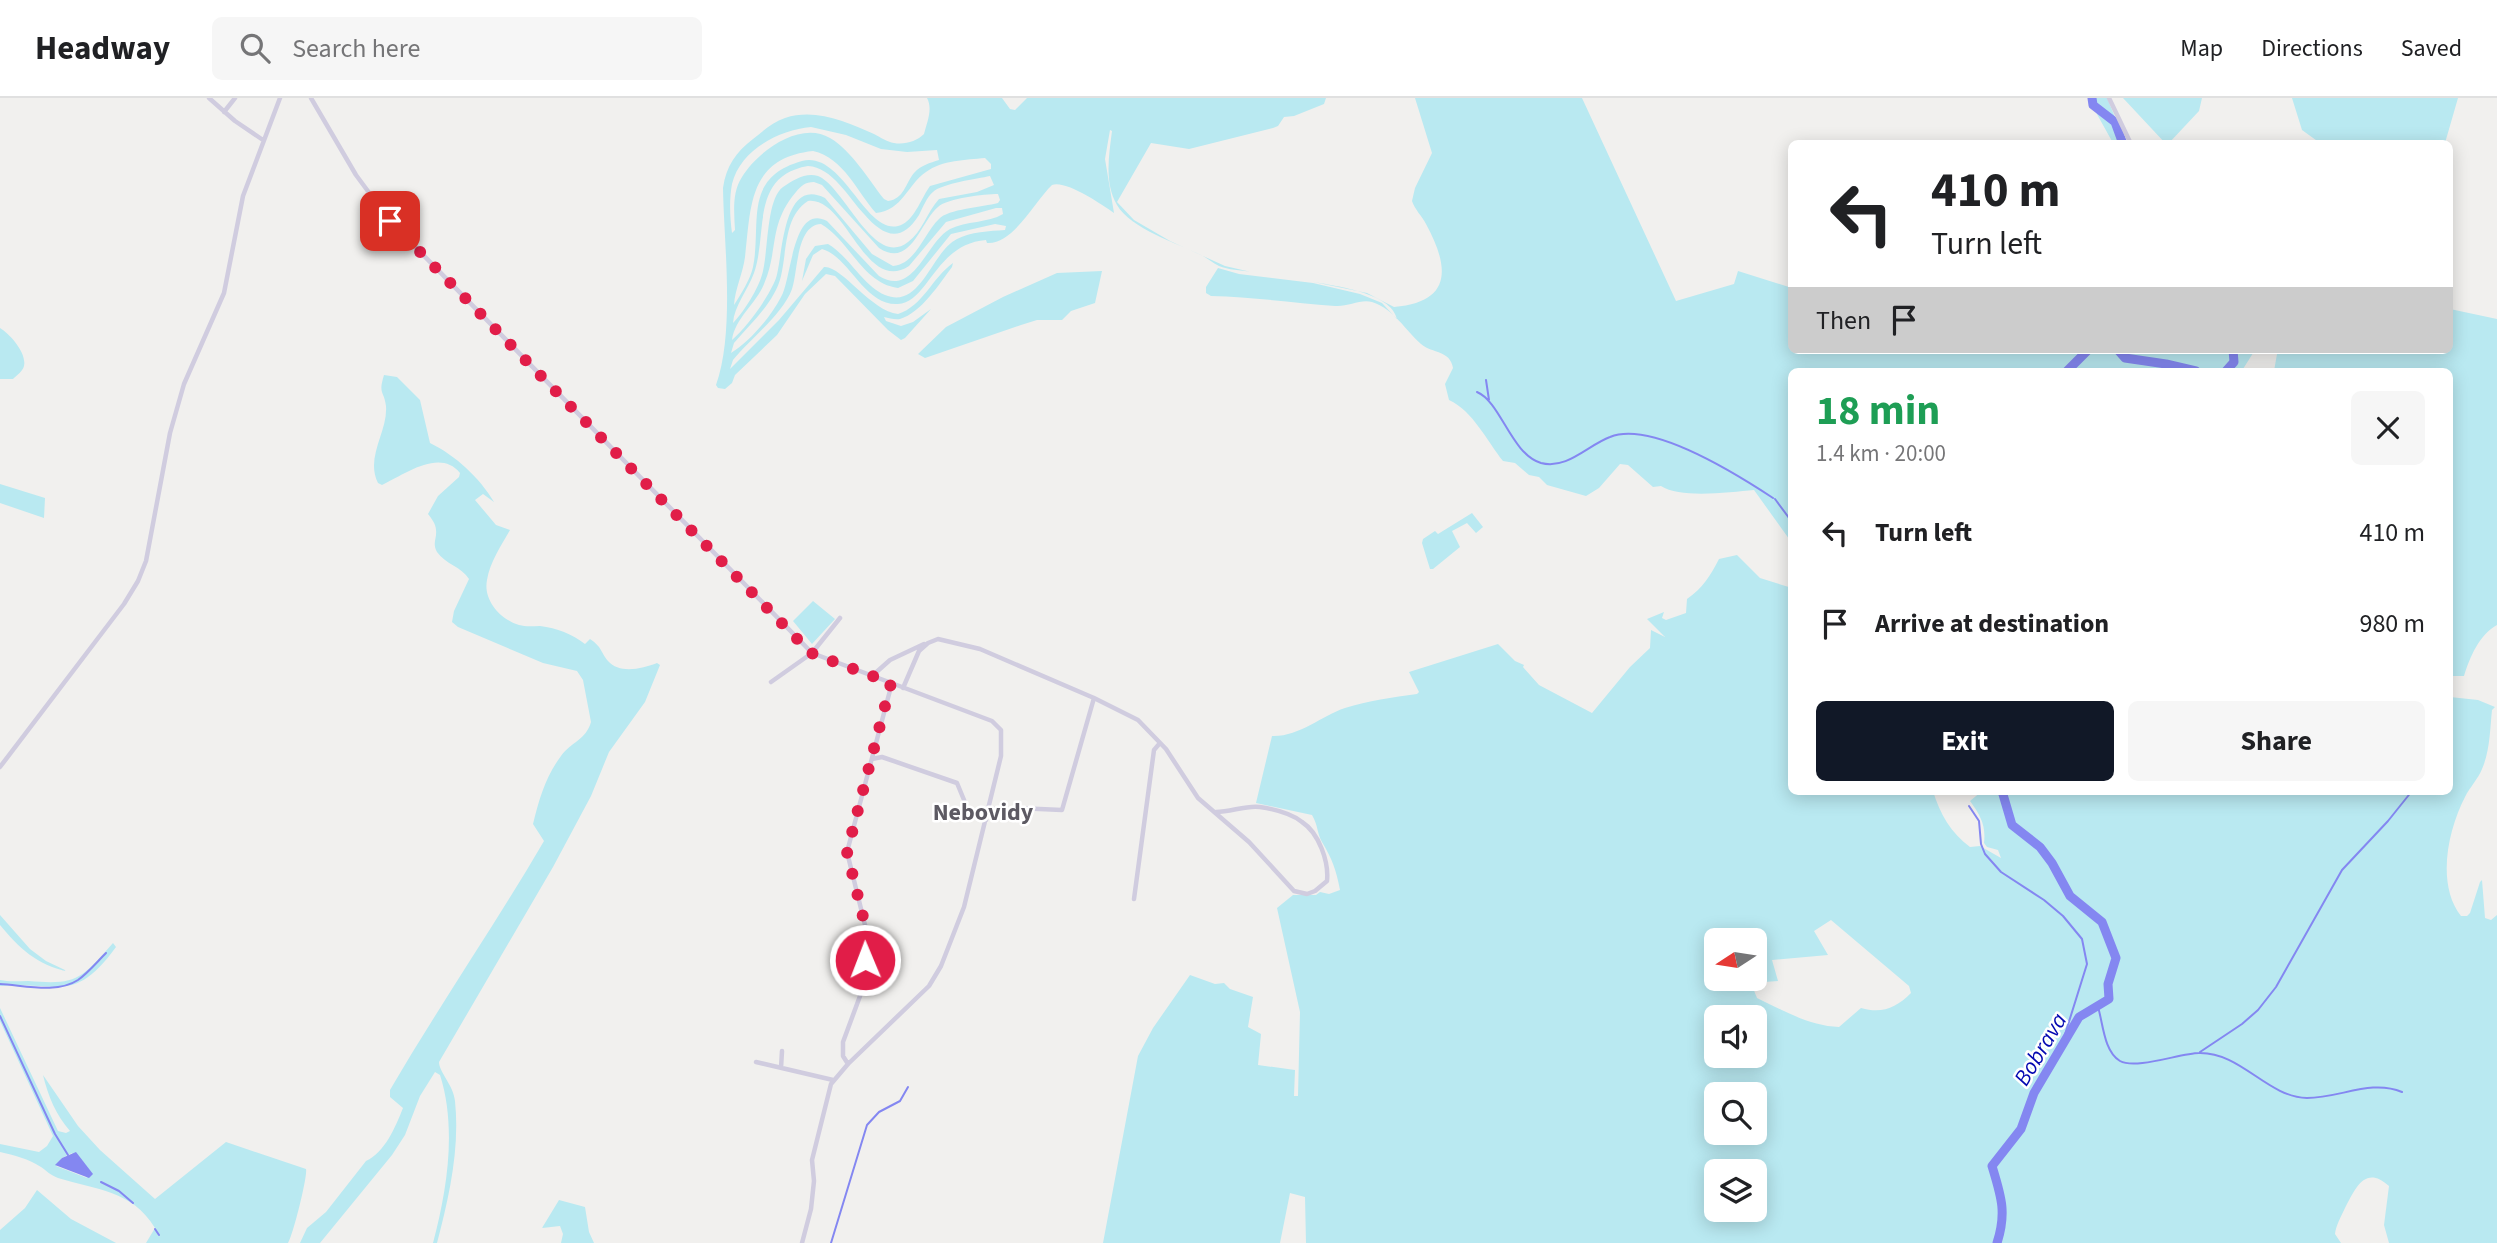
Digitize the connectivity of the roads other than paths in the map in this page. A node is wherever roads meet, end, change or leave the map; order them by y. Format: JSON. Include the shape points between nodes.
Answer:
{"nodes":[{"id":1,"x":209,"y":98,"type":"edge"},
{"id":2,"x":235,"y":98,"type":"edge"},
{"id":3,"x":280,"y":98,"type":"edge"},
{"id":4,"x":312,"y":98,"type":"edge"},
{"id":5,"x":2109,"y":98,"type":"edge"},
{"id":6,"x":224,"y":112,"type":"junction"},
{"id":7,"x":264,"y":140,"type":"junction"},
{"id":8,"x":2129,"y":140,"type":"edge"},
{"id":9,"x":841,"y":618,"type":"dead end"},
{"id":10,"x":928,"y":643,"type":"junction"},
{"id":11,"x":811,"y":653,"type":"junction"},
{"id":12,"x":872,"y":677,"type":"junction"},
{"id":13,"x":771,"y":682,"type":"dead end"},
{"id":14,"x":891,"y":683,"type":"junction"},
{"id":15,"x":903,"y":688,"type":"junction"},
{"id":16,"x":1094,"y":698,"type":"junction"},
{"id":17,"x":1160,"y":743,"type":"junction"},
{"id":18,"x":872,"y":759,"type":"junction"},
{"id":19,"x":0,"y":767,"type":"edge"},
{"id":20,"x":989,"y":808,"type":"junction"},
{"id":21,"x":1216,"y":812,"type":"junction"},
{"id":22,"x":986,"y":820,"type":"junction"},
{"id":23,"x":1134,"y":900,"type":"dead end"},
{"id":24,"x":782,"y":1051,"type":"dead end"},
{"id":25,"x":756,"y":1062,"type":"dead end"},
{"id":26,"x":848,"y":1064,"type":"junction"},
{"id":27,"x":781,"y":1068,"type":"junction"},
{"id":28,"x":834,"y":1080,"type":"junction"},
{"id":29,"x":802,"y":1243,"type":"edge"}],
"edges":[{"from":1,"to":6,"type":"street"},
{"from":2,"to":6,"type":"street"},
{"from":3,"to":7,"type":"street"},
{"from":4,"to":11,"type":"street","via":[[356,175],[390,221]]},
{"from":5,"to":8,"type":"street"},
{"from":6,"to":7,"type":"street"},
{"from":7,"to":19,"type":"street","via":[[243,196],[224,293],[184,384],[170,433],[146,561],[138,581]]},
{"from":9,"to":11,"type":"street"},
{"from":10,"to":12,"type":"street","via":[[904,652]]},
{"from":10,"to":15,"type":"street","via":[[919,651]]},
{"from":10,"to":16,"type":"street","via":[[938,639],[980,649]]},
{"from":11,"to":12,"type":"street"},
{"from":11,"to":13,"type":"street"},
{"from":12,"to":14,"type":"street"},
{"from":14,"to":15,"type":"street"},
{"from":14,"to":18,"type":"street"},
{"from":15,"to":20,"type":"street","via":[[992,721],[1002,730]]},
{"from":16,"to":17,"type":"street","via":[[1139,720]]},
{"from":16,"to":20,"type":"street","via":[[1062,810]]},
{"from":17,"to":21,"type":"street","via":[[1192,792]]},
{"from":17,"to":23,"type":"street","via":[[1154,750]]},
{"from":18,"to":22,"type":"street","via":[[882,757],[957,783],[970,812]]},
{"from":18,"to":26,"type":"street","via":[[847,852],[866,929],[863,988],[843,1042]]},
{"from":20,"to":22,"type":"street"},
{"from":21,"to":21,"type":"street","via":[[1261,807],[1300,820],[1320,846],[1327,881],[1307,894],[1294,891]]},
{"from":22,"to":26,"type":"street","via":[[964,906],[941,967],[929,986]]},
{"from":24,"to":27,"type":"street"},
{"from":25,"to":27,"type":"street"},
{"from":26,"to":28,"type":"street"},
{"from":27,"to":28,"type":"street"},
{"from":28,"to":29,"type":"street","via":[[812,1160],[811,1209]]}]}
